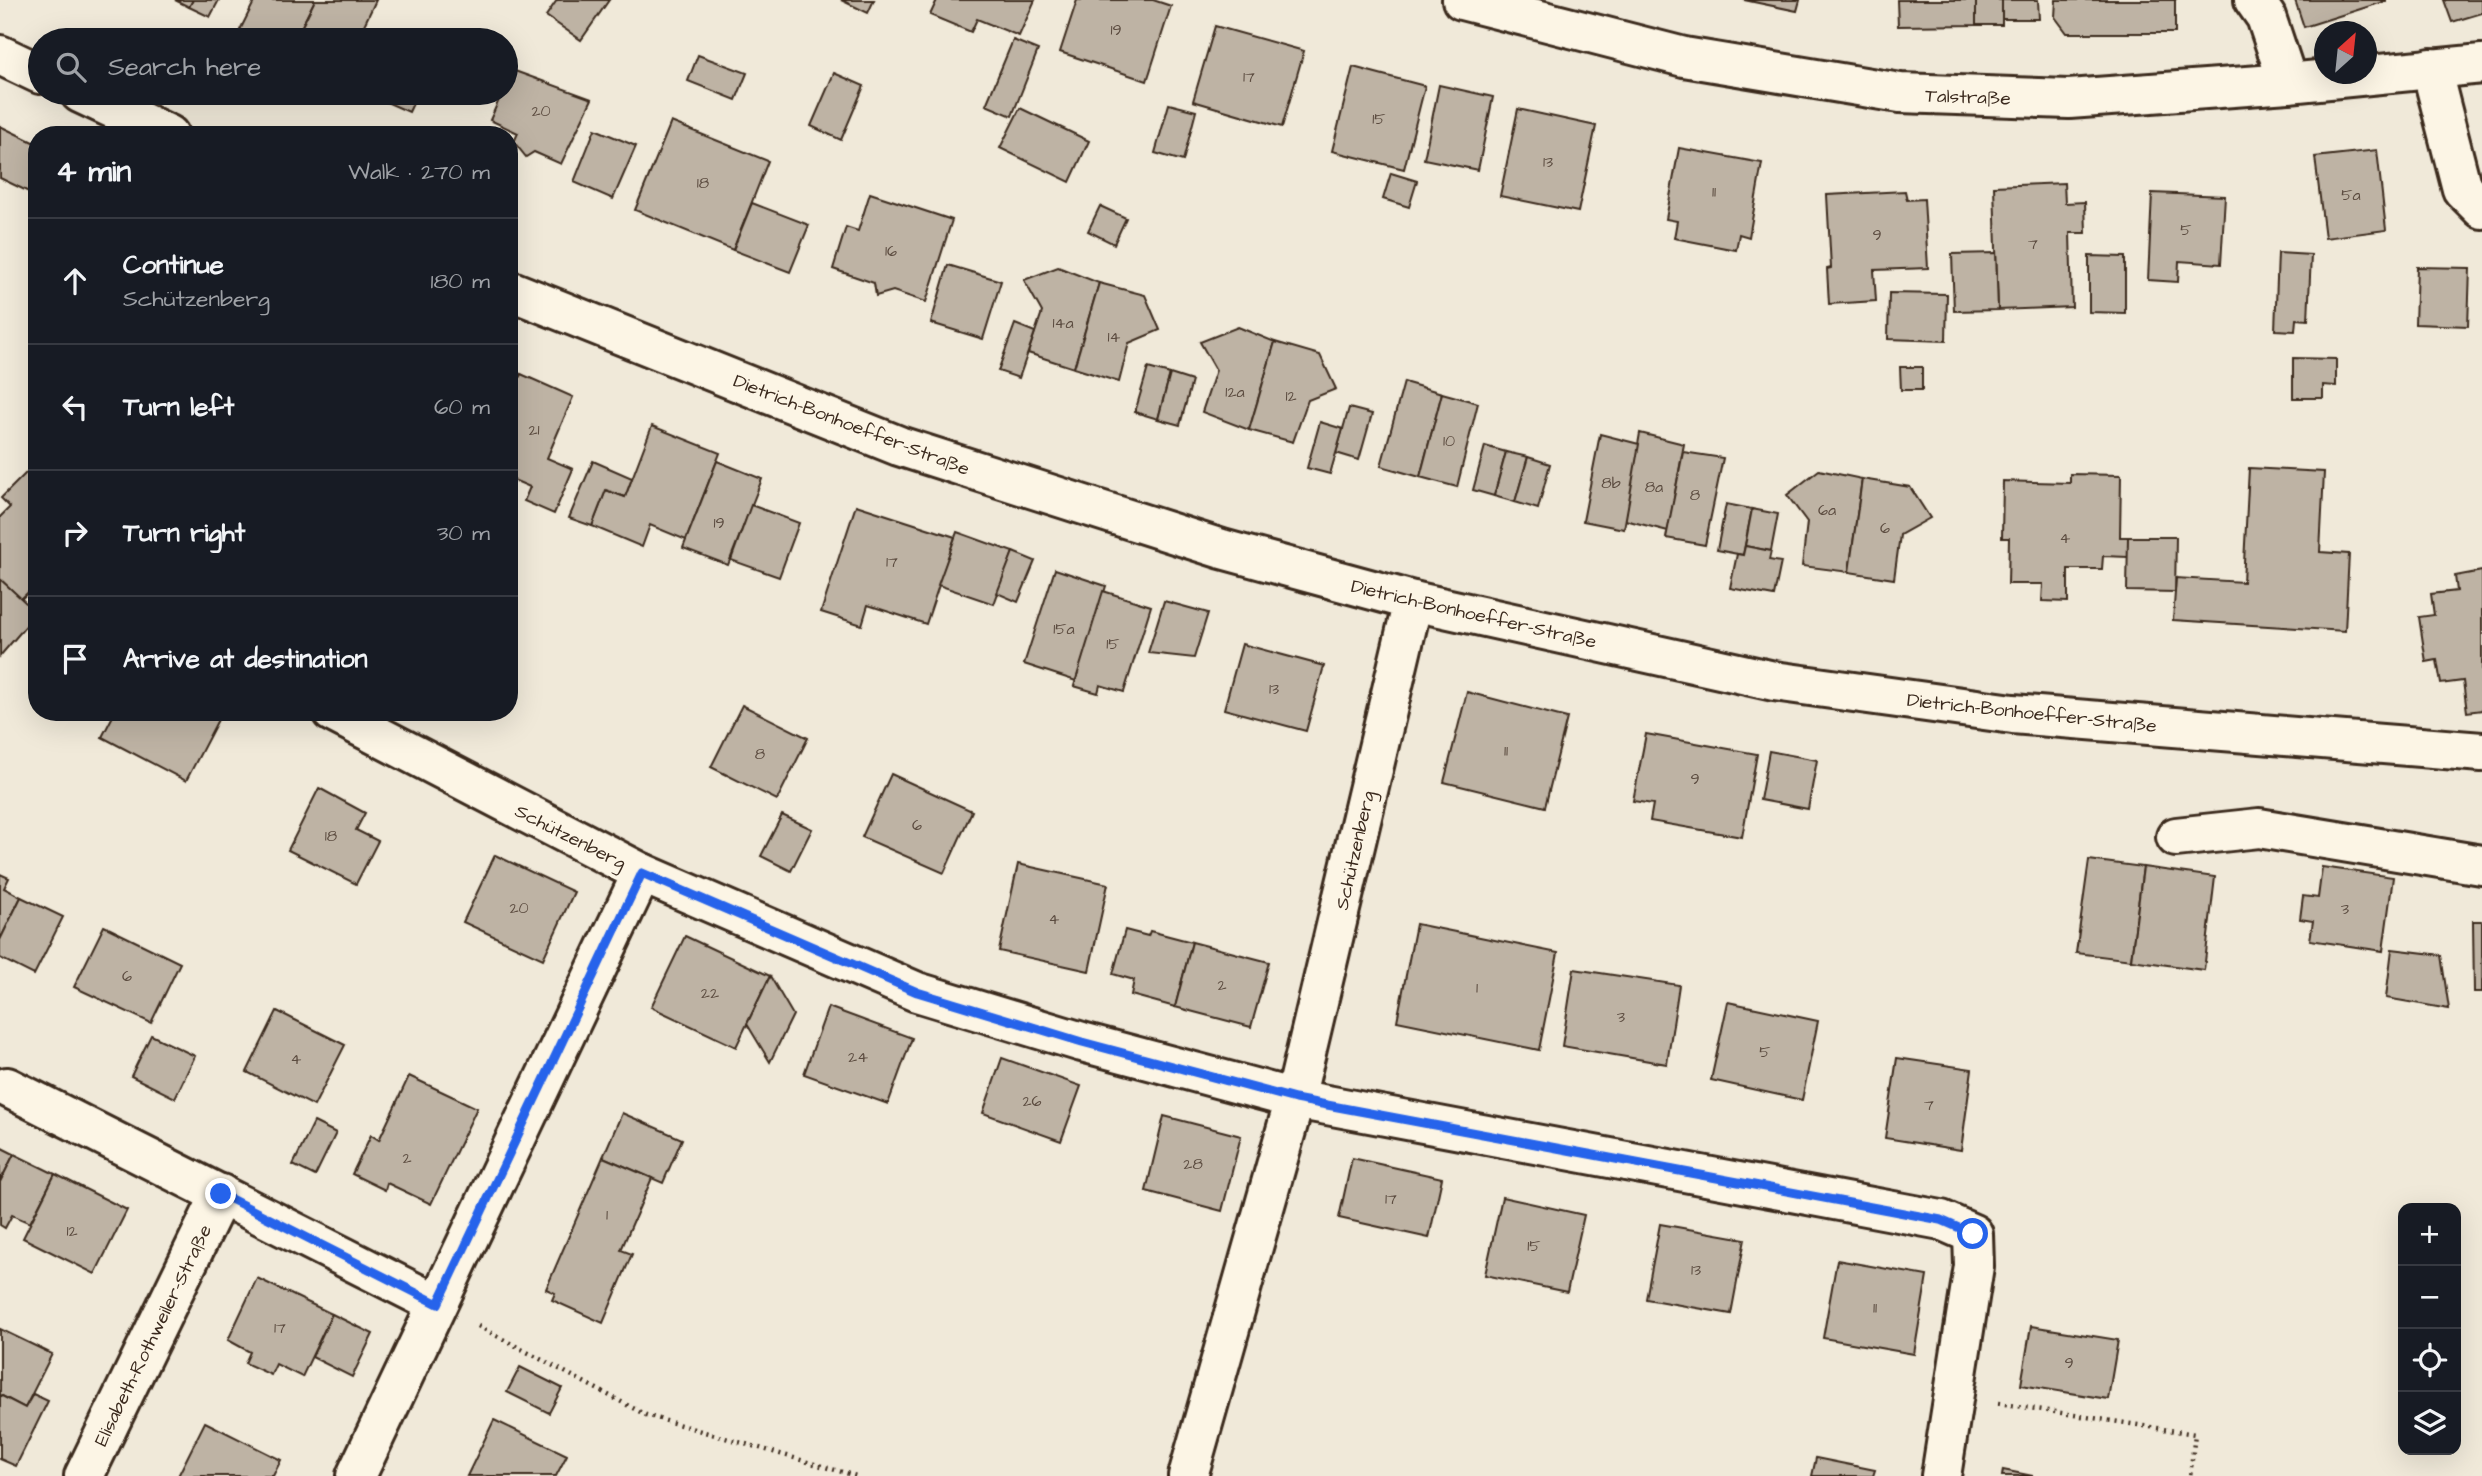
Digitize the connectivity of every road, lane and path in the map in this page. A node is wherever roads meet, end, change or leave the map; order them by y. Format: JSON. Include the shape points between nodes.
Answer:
{"nodes":[{"id":1,"x":1462,"y":0,"type":"edge"},
{"id":2,"x":2254,"y":0,"type":"edge"},
{"id":3,"x":0,"y":55,"type":"edge"},
{"id":4,"x":2482,"y":64,"type":"edge"},
{"id":5,"x":28,"y":68,"type":"edge"},
{"id":6,"x":2431,"y":68,"type":"junction"},
{"id":7,"x":2288,"y":83,"type":"junction"},
{"id":8,"x":105,"y":105,"type":"edge"},
{"id":9,"x":150,"y":126,"type":"edge"},
{"id":10,"x":2482,"y":209,"type":"edge"},
{"id":11,"x":518,"y":294,"type":"edge"},
{"id":12,"x":1413,"y":601,"type":"junction"},
{"id":13,"x":349,"y":721,"type":"edge"},
{"id":14,"x":2482,"y":752,"type":"edge"},
{"id":15,"x":2176,"y":837,"type":"dead end"},
{"id":16,"x":2482,"y":865,"type":"edge"},
{"id":17,"x":642,"y":873,"type":"junction"},
{"id":18,"x":7,"y":1087,"type":"dead end"},
{"id":19,"x":1295,"y":1099,"type":"junction"},
{"id":20,"x":221,"y":1194,"type":"junction"},
{"id":21,"x":438,"y":1304,"type":"junction"},
{"id":22,"x":1955,"y":1396,"type":"junction"},
{"id":23,"x":83,"y":1476,"type":"edge"},
{"id":24,"x":356,"y":1476,"type":"edge"},
{"id":25,"x":856,"y":1476,"type":"edge"},
{"id":26,"x":1188,"y":1476,"type":"edge"},
{"id":27,"x":1941,"y":1476,"type":"edge"},
{"id":28,"x":2190,"y":1476,"type":"edge"}],
"edges":[{"from":1,"to":7,"type":"street","name":"Talstraße","via":[[1684,57],[1900,93],[2068,100]]},
{"from":2,"to":7,"type":"street","via":[[2266,17]]},
{"from":3,"to":5,"type":"street"},
{"from":4,"to":6,"type":"street","name":"Talstraße"},
{"from":6,"to":7,"type":"street","name":"Talstraße"},
{"from":6,"to":10,"type":"street","via":[[2462,189]]},
{"from":8,"to":9,"type":"street"},
{"from":11,"to":12,"type":"street","name":"Dietrich-Bonhoeffer-Straße","via":[[900,446],[1222,549]]},
{"from":12,"to":14,"type":"street","name":"Dietrich-Bonhoeffer-Straße","via":[[1787,683],[2013,714]]},
{"from":12,"to":19,"type":"street","name":"Schützenberg"},
{"from":13,"to":17,"type":"street","name":"Schützenberg"},
{"from":15,"to":16,"type":"street","via":[[2259,828]]},
{"from":17,"to":19,"type":"street","name":"Schützenberg","via":[[917,992]]},
{"from":17,"to":21,"type":"street"},
{"from":18,"to":20,"type":"street"},
{"from":19,"to":22,"type":"street","name":"Schützenberg","via":[[1941,1220],[1973,1234],[1974,1266]]},
{"from":19,"to":26,"type":"street","name":"Schützenberg"},
{"from":20,"to":21,"type":"street"},
{"from":20,"to":23,"type":"street","name":"Elisabeth-Rothweiler-Straße"},
{"from":21,"to":24,"type":"street"},
{"from":21,"to":25,"type":"path","via":[[646,1415]]},
{"from":22,"to":27,"type":"street"},
{"from":22,"to":28,"type":"path","via":[[2194,1434]]}]}
